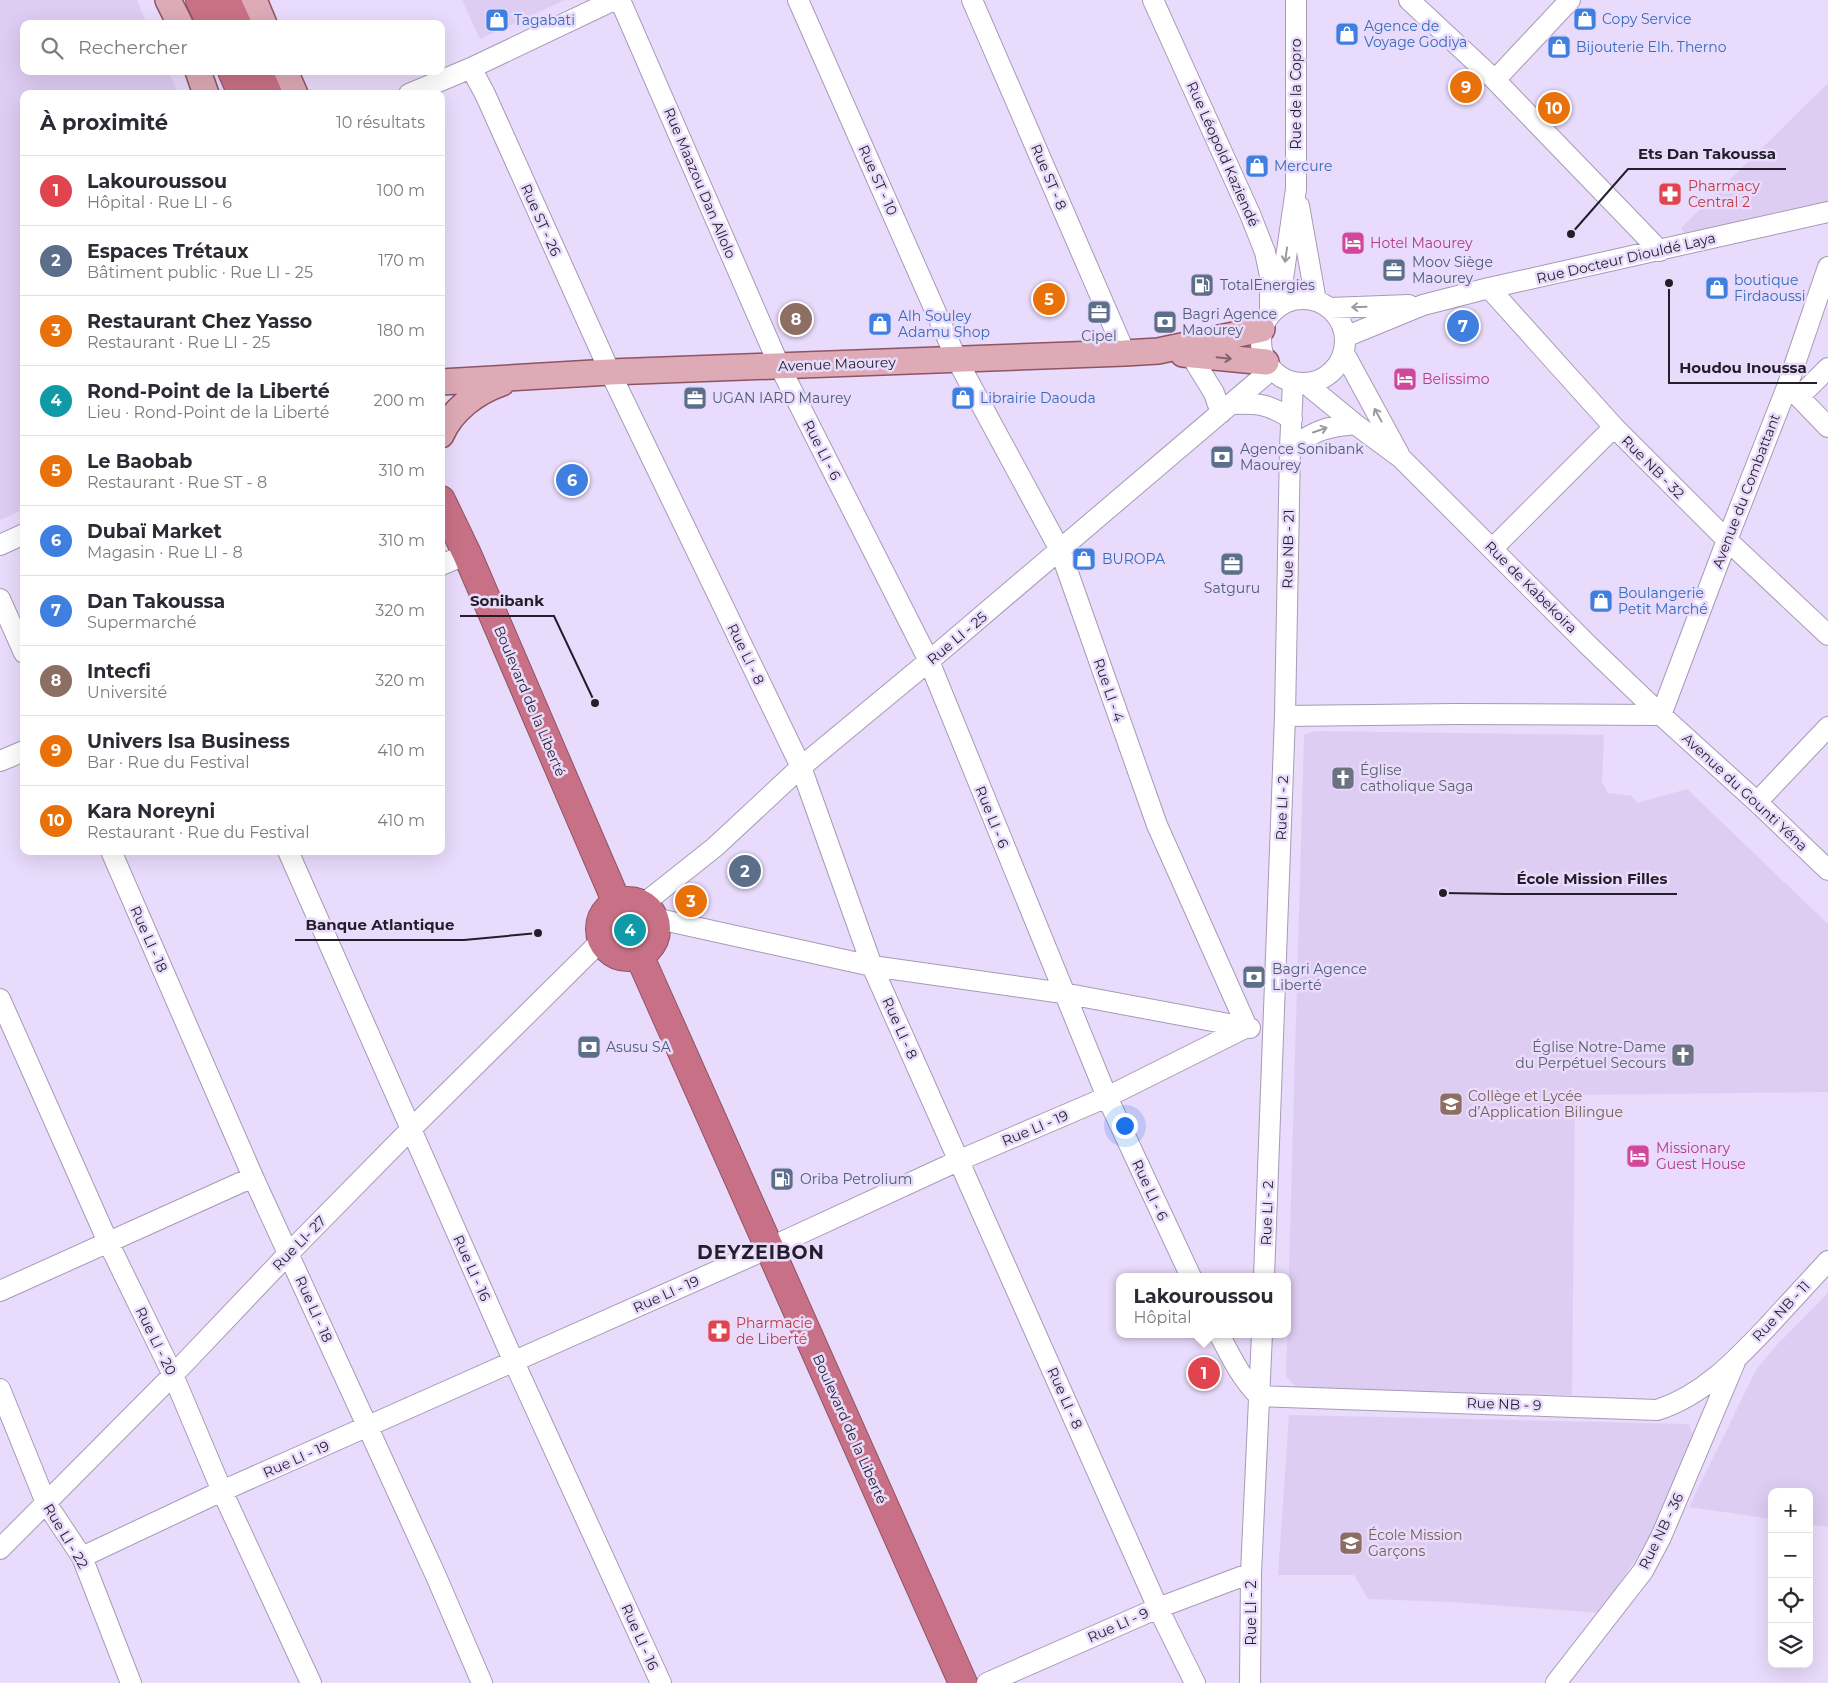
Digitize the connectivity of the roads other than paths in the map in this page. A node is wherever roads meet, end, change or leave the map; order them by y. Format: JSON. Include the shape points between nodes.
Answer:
{"nodes":[{"id":1,"x":168,"y":0,"type":"edge"},
{"id":2,"x":200,"y":0,"type":"edge"},
{"id":3,"x":226,"y":0,"type":"edge"},
{"id":4,"x":254,"y":0,"type":"edge"},
{"id":5,"x":614,"y":0,"type":"edge"},
{"id":6,"x":620,"y":0,"type":"edge"},
{"id":7,"x":798,"y":0,"type":"edge"},
{"id":8,"x":972,"y":0,"type":"edge"},
{"id":9,"x":1153,"y":0,"type":"edge"},
{"id":10,"x":1296,"y":0,"type":"edge"},
{"id":11,"x":1409,"y":0,"type":"edge"},
{"id":12,"x":1570,"y":0,"type":"edge"},
{"id":13,"x":178,"y":20,"type":"edge"},
{"id":14,"x":209,"y":20,"type":"edge"},
{"id":15,"x":235,"y":20,"type":"edge"},
{"id":16,"x":262,"y":20,"type":"edge"},
{"id":17,"x":471,"y":68,"type":"junction"},
{"id":18,"x":199,"y":75,"type":"edge"},
{"id":19,"x":234,"y":75,"type":"edge"},
{"id":20,"x":260,"y":75,"type":"edge"},
{"id":21,"x":287,"y":75,"type":"edge"},
{"id":22,"x":1494,"y":80,"type":"junction"},
{"id":23,"x":205,"y":90,"type":"edge"},
{"id":24,"x":240,"y":90,"type":"edge"},
{"id":25,"x":266,"y":90,"type":"edge"},
{"id":26,"x":294,"y":90,"type":"edge"},
{"id":27,"x":419,"y":90,"type":"edge"},
{"id":28,"x":1296,"y":189,"type":"junction"},
{"id":29,"x":1828,"y":212,"type":"edge"},
{"id":30,"x":1660,"y":251,"type":"junction"},
{"id":31,"x":1828,"y":267,"type":"edge"},
{"id":32,"x":1489,"y":288,"type":"junction"},
{"id":33,"x":1323,"y":304,"type":"junction"},
{"id":34,"x":1822,"y":304,"type":"edge"},
{"id":35,"x":1424,"y":305,"type":"junction"},
{"id":36,"x":1270,"y":317,"type":"junction"},
{"id":37,"x":1345,"y":345,"type":"junction"},
{"id":38,"x":1158,"y":351,"type":"junction"},
{"id":39,"x":1125,"y":354,"type":"junction"},
{"id":40,"x":1190,"y":354,"type":"junction"},
{"id":41,"x":958,"y":360,"type":"junction"},
{"id":42,"x":445,"y":365,"type":"edge"},
{"id":43,"x":779,"y":365,"type":"junction"},
{"id":44,"x":1269,"y":366,"type":"junction"},
{"id":45,"x":1828,"y":368,"type":"edge"},
{"id":46,"x":610,"y":372,"type":"junction"},
{"id":47,"x":516,"y":378,"type":"junction"},
{"id":48,"x":445,"y":382,"type":"edge"},
{"id":49,"x":1299,"y":383,"type":"junction"},
{"id":50,"x":1793,"y":392,"type":"junction"},
{"id":51,"x":1226,"y":408,"type":"junction"},
{"id":52,"x":1292,"y":419,"type":"junction"},
{"id":53,"x":1355,"y":424,"type":"junction"},
{"id":54,"x":445,"y":426,"type":"edge"},
{"id":55,"x":1614,"y":427,"type":"junction"},
{"id":56,"x":1828,"y":428,"type":"edge"},
{"id":57,"x":1290,"y":448,"type":"junction"},
{"id":58,"x":1401,"y":458,"type":"junction"},
{"id":59,"x":445,"y":508,"type":"edge"},
{"id":60,"x":20,"y":536,"type":"edge"},
{"id":61,"x":1726,"y":540,"type":"junction"},
{"id":62,"x":0,"y":545,"type":"edge"},
{"id":63,"x":1492,"y":549,"type":"junction"},
{"id":64,"x":1060,"y":550,"type":"junction"},
{"id":65,"x":467,"y":554,"type":"junction"},
{"id":66,"x":445,"y":563,"type":"edge"},
{"id":67,"x":0,"y":599,"type":"edge"},
{"id":68,"x":1828,"y":635,"type":"edge"},
{"id":69,"x":20,"y":644,"type":"edge"},
{"id":70,"x":930,"y":662,"type":"junction"},
{"id":71,"x":1661,"y":715,"type":"junction"},
{"id":72,"x":1285,"y":716,"type":"junction"},
{"id":73,"x":1828,"y":727,"type":"edge"},
{"id":74,"x":20,"y":753,"type":"edge"},
{"id":75,"x":0,"y":761,"type":"edge"},
{"id":76,"x":801,"y":767,"type":"junction"},
{"id":77,"x":1757,"y":802,"type":"junction"},
{"id":78,"x":113,"y":855,"type":"edge"},
{"id":79,"x":290,"y":855,"type":"edge"},
{"id":80,"x":1828,"y":870,"type":"edge"},
{"id":81,"x":638,"y":909,"type":"junction"},
{"id":82,"x":602,"y":940,"type":"junction"},
{"id":83,"x":639,"y":956,"type":"junction"},
{"id":84,"x":872,"y":966,"type":"junction"},
{"id":85,"x":1063,"y":994,"type":"junction"},
{"id":86,"x":0,"y":999,"type":"edge"},
{"id":87,"x":1247,"y":1027,"type":"junction"},
{"id":88,"x":1273,"y":1036,"type":"junction"},
{"id":89,"x":1106,"y":1097,"type":"junction"},
{"id":90,"x":411,"y":1129,"type":"junction"},
{"id":91,"x":960,"y":1160,"type":"junction"},
{"id":92,"x":253,"y":1177,"type":"junction"},
{"id":93,"x":108,"y":1242,"type":"junction"},
{"id":94,"x":770,"y":1248,"type":"junction"},
{"id":95,"x":288,"y":1254,"type":"junction"},
{"id":96,"x":1828,"y":1261,"type":"edge"},
{"id":97,"x":1189,"y":1273,"type":"edge"},
{"id":98,"x":1264,"y":1273,"type":"edge"},
{"id":99,"x":0,"y":1291,"type":"edge"},
{"id":100,"x":1221,"y":1338,"type":"edge"},
{"id":101,"x":1262,"y":1338,"type":"edge"},
{"id":102,"x":514,"y":1362,"type":"junction"},
{"id":103,"x":1735,"y":1362,"type":"junction"},
{"id":104,"x":173,"y":1376,"type":"junction"},
{"id":105,"x":0,"y":1389,"type":"edge"},
{"id":106,"x":1259,"y":1396,"type":"junction"},
{"id":107,"x":368,"y":1428,"type":"junction"},
{"id":108,"x":222,"y":1491,"type":"junction"},
{"id":109,"x":46,"y":1503,"type":"junction"},
{"id":110,"x":0,"y":1549,"type":"edge"},
{"id":111,"x":82,"y":1557,"type":"junction"},
{"id":112,"x":1251,"y":1573,"type":"junction"},
{"id":113,"x":1158,"y":1608,"type":"junction"},
{"id":114,"x":131,"y":1683,"type":"edge"},
{"id":115,"x":311,"y":1683,"type":"edge"},
{"id":116,"x":482,"y":1683,"type":"edge"},
{"id":117,"x":661,"y":1683,"type":"edge"},
{"id":118,"x":963,"y":1683,"type":"edge"},
{"id":119,"x":987,"y":1683,"type":"edge"},
{"id":120,"x":1194,"y":1683,"type":"edge"},
{"id":121,"x":1250,"y":1683,"type":"edge"},
{"id":122,"x":1556,"y":1683,"type":"edge"}],
"edges":[{"from":1,"to":13,"type":"main road"},
{"from":2,"to":14,"type":"highway"},
{"from":3,"to":15,"type":"highway"},
{"from":4,"to":16,"type":"main road"},
{"from":5,"to":17,"type":"street"},
{"from":6,"to":43,"type":"street","name":"Rue Maazou Dan Allolo"},
{"from":7,"to":41,"type":"street","name":"Rue ST - 10"},
{"from":8,"to":39,"type":"street","name":"Rue ST - 8"},
{"from":9,"to":36,"type":"street","name":"Rue Léopold Kaziendé","via":[[1265,252],[1270,276]]},
{"from":10,"to":28,"type":"street","name":"Rue de la Copro"},
{"from":11,"to":22,"type":"street"},
{"from":12,"to":22,"type":"street"},
{"from":17,"to":27,"type":"street"},
{"from":17,"to":46,"type":"street","name":"Rue ST - 26"},
{"from":18,"to":23,"type":"main road"},
{"from":19,"to":24,"type":"highway"},
{"from":20,"to":25,"type":"highway"},
{"from":21,"to":26,"type":"main road"},
{"from":22,"to":30,"type":"street"},
{"from":28,"to":33,"type":"street","name":"Rue de la Copro"},
{"from":28,"to":36,"type":"street","name":"Rue de la Copro","one_way":true},
{"from":29,"to":30,"type":"street","name":"Rue Docteur Diouldé Laya"},
{"from":30,"to":32,"type":"street","name":"Rue Docteur Diouldé Laya"},
{"from":31,"to":34,"type":"street","name":"Avenue du Combattant"},
{"from":32,"to":35,"type":"street","name":"Rue Docteur Diouldé Laya"},
{"from":32,"to":55,"type":"street","name":"Rue NB - 32"},
{"from":35,"to":33,"type":"street","name":"Rue Docteur Diouldé Laya","one_way":true},
{"from":33,"to":36,"type":"street","via":[[1303,299],[1290,300]]},
{"from":33,"to":37,"type":"street","via":[[1338,316],[1343,326]]},
{"from":34,"to":50,"type":"street","name":"Avenue du Combattant"},
{"from":35,"to":37,"type":"street","name":"Rue Docteur Diouldé Laya"},
{"from":36,"to":38,"type":"main road","name":"Avenue Maourey"},
{"from":36,"to":44,"type":"street","via":[[1261,340]]},
{"from":37,"to":49,"type":"street","via":[[1340,363],[1333,371],[1320,380]]},
{"from":58,"to":37,"type":"street","name":"Rue de Kabekoira","one_way":true},
{"from":38,"to":39,"type":"main road","name":"Avenue Maourey"},
{"from":38,"to":40,"type":"main road","name":"Avenue Maourey"},
{"from":39,"to":41,"type":"main road","name":"Avenue Maourey"},
{"from":40,"to":44,"type":"main road","name":"Avenue Maourey","one_way":true},
{"from":40,"to":51,"type":"street"},
{"from":41,"to":43,"type":"main road","name":"Avenue Maourey"},
{"from":41,"to":64,"type":"street","name":"Rue LI - 4"},
{"from":42,"to":47,"type":"main road","name":"Avenue Maourey"},
{"from":43,"to":46,"type":"main road","name":"Avenue Maourey"},
{"from":43,"to":70,"type":"street","name":"Rue LI - 6"},
{"from":44,"to":49,"type":"street","via":[[1281,378]]},
{"from":44,"to":51,"type":"street","name":"Rue LI - 25"},
{"from":45,"to":50,"type":"street"},
{"from":46,"to":47,"type":"main road","name":"Avenue Maourey"},
{"from":46,"to":76,"type":"street","name":"Rue LI - 8"},
{"from":47,"to":48,"type":"main road","name":"Avenue Maourey"},
{"from":47,"to":54,"type":"main road","via":[[471,397]]},
{"from":49,"to":52,"type":"street","name":"Rue NB - 21"},
{"from":49,"to":53,"type":"street","name":"Rue de Kabekoira"},
{"from":50,"to":56,"type":"street"},
{"from":50,"to":61,"type":"street","name":"Avenue du Combattant"},
{"from":51,"to":52,"type":"street","via":[[1252,403],[1267,406]]},
{"from":51,"to":64,"type":"street","name":"Rue LI - 25"},
{"from":52,"to":57,"type":"street","name":"Rue NB - 21"},
{"from":57,"to":53,"type":"street","one_way":true,"via":[[1312,433],[1331,426]]},
{"from":53,"to":58,"type":"street","name":"Rue de Kabekoira"},
{"from":55,"to":61,"type":"street","name":"Rue NB - 32"},
{"from":55,"to":63,"type":"street"},
{"from":57,"to":72,"type":"street","name":"Rue NB - 21"},
{"from":58,"to":63,"type":"street","name":"Rue de Kabekoira"},
{"from":59,"to":65,"type":"highway","name":"Boulevard de la Liberté"},
{"from":60,"to":62,"type":"street"},
{"from":61,"to":68,"type":"street","name":"Rue NB - 32"},
{"from":61,"to":71,"type":"street","name":"Avenue du Combattant"},
{"from":63,"to":71,"type":"street","name":"Rue de Kabekoira"},
{"from":64,"to":70,"type":"street","name":"Rue LI - 25"},
{"from":64,"to":87,"type":"street","name":"Rue LI - 4","via":[[1156,825]]},
{"from":65,"to":66,"type":"street"},
{"from":65,"to":81,"type":"highway","name":"Boulevard de la Liberté"},
{"from":67,"to":69,"type":"street"},
{"from":70,"to":76,"type":"street","name":"Rue LI - 25"},
{"from":70,"to":85,"type":"street","name":"Rue LI - 6"},
{"from":71,"to":72,"type":"street"},
{"from":71,"to":77,"type":"street","name":"Avenue du Gounti Yéna"},
{"from":72,"to":88,"type":"street","name":"Rue LI - 2"},
{"from":73,"to":77,"type":"street"},
{"from":74,"to":75,"type":"street"},
{"from":76,"to":81,"type":"street","name":"Rue LI - 25","via":[[715,847]]},
{"from":76,"to":84,"type":"street","name":"Rue LI - 8"},
{"from":77,"to":80,"type":"street","name":"Avenue du Gounti Yéna"},
{"from":78,"to":92,"type":"street","name":"Rue LI - 18"},
{"from":79,"to":90,"type":"street","name":"Rue LI - 16"},
{"from":81,"to":82,"type":"highway","via":[[609,908],[600,923]]},
{"from":81,"to":83,"type":"highway","via":[[656,927],[656,936],[647,951]]},
{"from":81,"to":84,"type":"street"},
{"from":82,"to":83,"type":"highway","via":[[613,954]]},
{"from":82,"to":90,"type":"street","name":"Rue LI- 27"},
{"from":83,"to":94,"type":"highway","name":"Boulevard de la Liberté"},
{"from":84,"to":85,"type":"street"},
{"from":84,"to":91,"type":"street","name":"Rue LI - 8"},
{"from":85,"to":87,"type":"street"},
{"from":85,"to":89,"type":"street","name":"Rue LI - 6"},
{"from":86,"to":93,"type":"street","name":"Rue LI - 20"},
{"from":87,"to":88,"type":"street"},
{"from":87,"to":89,"type":"street","name":"Rue LI - 19"},
{"from":88,"to":98,"type":"street","name":"Rue LI - 2"},
{"from":89,"to":91,"type":"street","name":"Rue LI - 19"},
{"from":89,"to":97,"type":"street","name":"Rue LI - 6"},
{"from":90,"to":95,"type":"street","name":"Rue LI- 27"},
{"from":90,"to":102,"type":"street","name":"Rue LI - 16"},
{"from":91,"to":94,"type":"street","name":"Rue LI - 19"},
{"from":91,"to":113,"type":"street","name":"Rue LI - 8"},
{"from":92,"to":93,"type":"street"},
{"from":92,"to":95,"type":"street","name":"Rue LI - 18"},
{"from":93,"to":99,"type":"street"},
{"from":93,"to":104,"type":"street","name":"Rue LI - 20"},
{"from":94,"to":102,"type":"street","name":"Rue LI - 19"},
{"from":94,"to":118,"type":"highway","name":"Boulevard de la Liberté"},
{"from":95,"to":104,"type":"street","name":"Rue LI- 27"},
{"from":95,"to":107,"type":"street","name":"Rue LI - 18"},
{"from":96,"to":103,"type":"street","name":"Rue NB - 11"},
{"from":100,"to":106,"type":"street","via":[[1237,1369]]},
{"from":101,"to":106,"type":"street","name":"Rue LI - 2"},
{"from":102,"to":107,"type":"street","name":"Rue LI - 19"},
{"from":102,"to":117,"type":"street","name":"Rue LI - 16"},
{"from":103,"to":106,"type":"street","name":"Rue NB - 9","via":[[1694,1393],[1657,1410]]},
{"from":103,"to":122,"type":"street","name":"Rue NB - 36","via":[[1661,1537],[1643,1571]]},
{"from":104,"to":108,"type":"street","name":"Rue LI - 20"},
{"from":104,"to":109,"type":"street","name":"Rue LI- 27"},
{"from":105,"to":109,"type":"street","name":"Rue LI - 22"},
{"from":106,"to":112,"type":"street","name":"Rue LI - 2"},
{"from":107,"to":108,"type":"street","name":"Rue LI - 19"},
{"from":107,"to":116,"type":"street","name":"Rue LI - 18"},
{"from":108,"to":111,"type":"street","name":"Rue LI - 19"},
{"from":108,"to":115,"type":"street","name":"Rue LI - 20"},
{"from":109,"to":110,"type":"street","name":"Rue LI- 27"},
{"from":109,"to":111,"type":"street","name":"Rue LI - 22"},
{"from":111,"to":114,"type":"street","name":"Rue LI - 22"},
{"from":112,"to":113,"type":"street","name":"Rue LI - 9"},
{"from":112,"to":121,"type":"street","name":"Rue LI - 2"},
{"from":113,"to":119,"type":"street","name":"Rue LI - 9"},
{"from":113,"to":120,"type":"street","name":"Rue LI - 8"}]}
